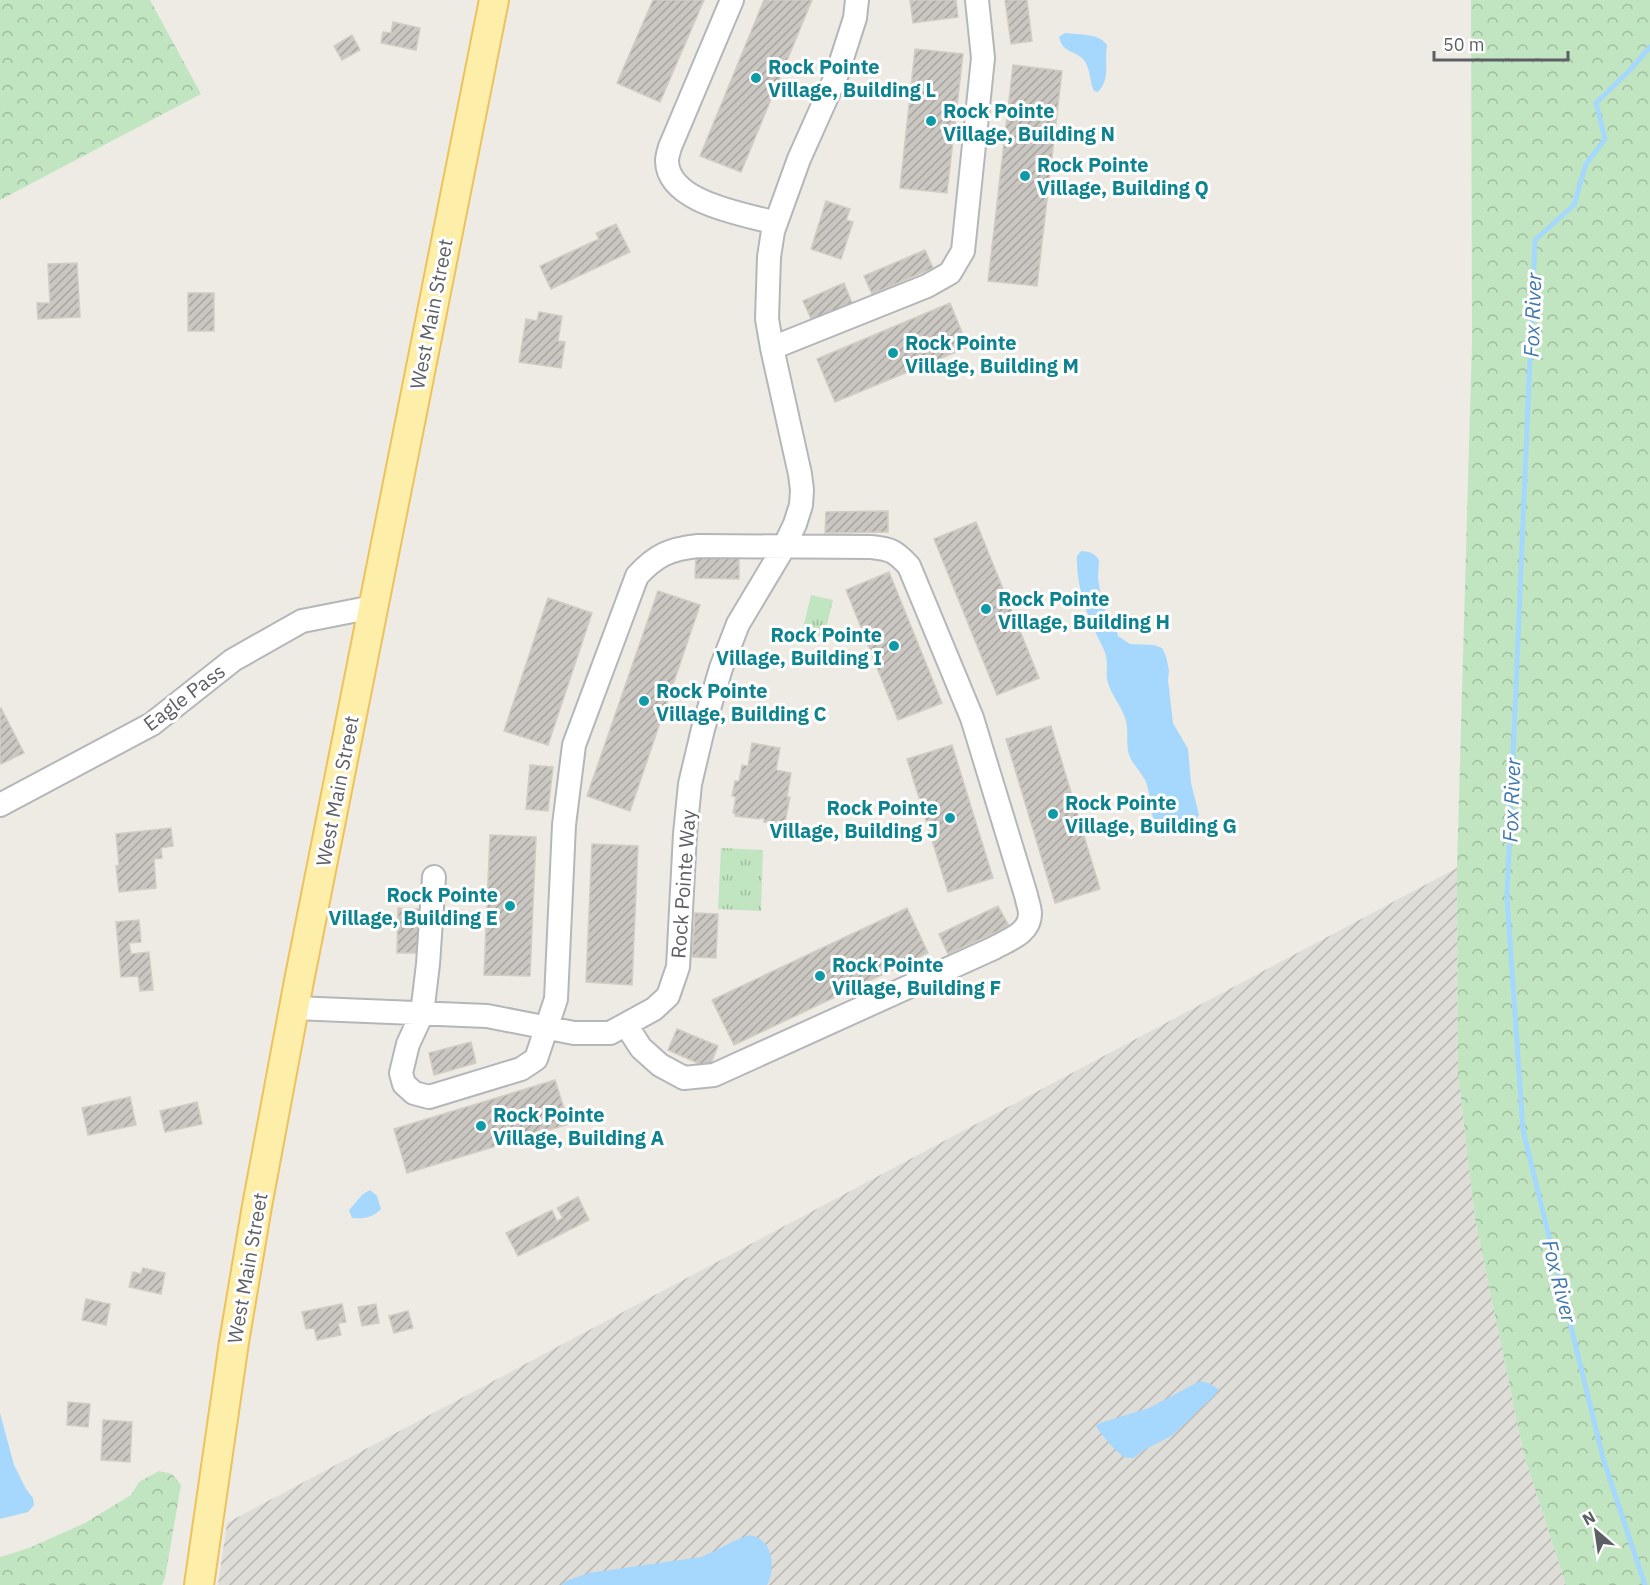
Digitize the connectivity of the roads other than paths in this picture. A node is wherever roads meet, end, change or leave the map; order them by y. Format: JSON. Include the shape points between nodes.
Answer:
{"nodes":[{"id":1,"x":494,"y":0,"type":"edge"},
{"id":2,"x":732,"y":0,"type":"edge"},
{"id":3,"x":857,"y":0,"type":"edge"},
{"id":4,"x":977,"y":0,"type":"edge"},
{"id":5,"x":776,"y":222,"type":"junction"},
{"id":6,"x":772,"y":348,"type":"junction"},
{"id":7,"x":784,"y":547,"type":"junction"},
{"id":8,"x":373,"y":607,"type":"junction"},
{"id":9,"x":0,"y":805,"type":"edge"},
{"id":10,"x":434,"y":877,"type":"dead end"},
{"id":11,"x":294,"y":1008,"type":"junction"},
{"id":12,"x":422,"y":1014,"type":"junction"},
{"id":13,"x":626,"y":1025,"type":"junction"},
{"id":14,"x":546,"y":1027,"type":"junction"},
{"id":15,"x":199,"y":1585,"type":"edge"}],
"edges":[{"from":1,"to":8,"type":"main road","name":"West Main Street"},
{"from":2,"to":5,"type":"street","via":[[667,161],[677,185],[688,194],[709,204]]},
{"from":3,"to":5,"type":"street","name":"Rock Pointe Way","via":[[837,74]]},
{"from":4,"to":6,"type":"street","via":[[982,58],[963,251],[950,273],[927,286]]},
{"from":5,"to":6,"type":"street","name":"Rock Pointe Way","via":[[768,278],[767,319]]},
{"from":6,"to":7,"type":"street","name":"Rock Pointe Way","via":[[802,490],[795,524]]},
{"from":7,"to":13,"type":"street","name":"Rock Pointe Way","via":[[738,624],[703,729],[690,784],[678,967],[668,996]]},
{"from":7,"to":13,"type":"street","via":[[887,548],[909,566],[972,718],[1026,895],[1030,915],[1027,928],[994,948],[714,1075],[684,1078],[660,1065],[641,1048]]},
{"from":7,"to":14,"type":"street","via":[[681,548],[656,558],[637,576],[574,745],[564,825],[556,999]]},
{"from":8,"to":9,"type":"street","name":"Eagle Pass","via":[[302,621],[233,660],[152,724]]},
{"from":8,"to":11,"type":"main road","name":"West Main Street"},
{"from":10,"to":12,"type":"street"},
{"from":11,"to":12,"type":"street","name":"Rock Pointe Way"},
{"from":11,"to":15,"type":"main road","name":"West Main Street","via":[[234,1342]]},
{"from":12,"to":14,"type":"street","name":"Rock Pointe Way","via":[[487,1016]]},
{"from":12,"to":14,"type":"street","via":[[400,1073],[404,1084],[414,1093],[429,1097],[521,1069],[536,1059]]},
{"from":13,"to":14,"type":"street","name":"Rock Pointe Way","via":[[610,1032],[574,1033]]}]}
